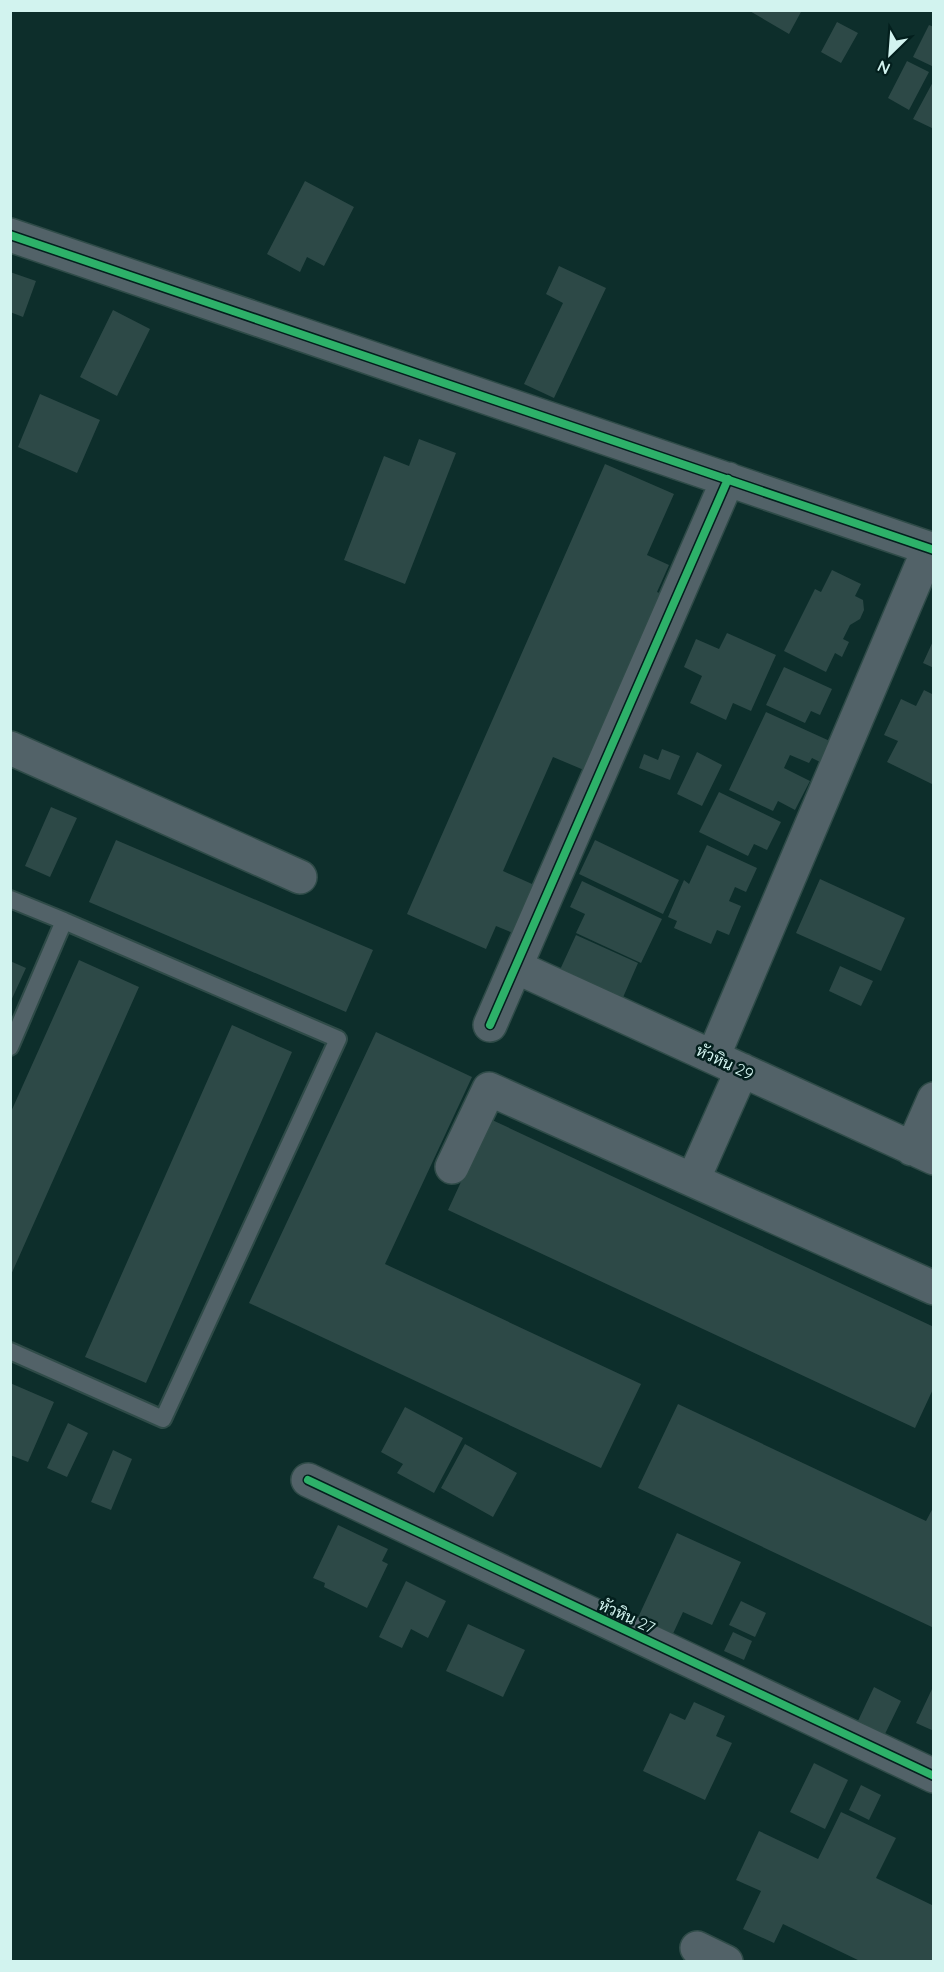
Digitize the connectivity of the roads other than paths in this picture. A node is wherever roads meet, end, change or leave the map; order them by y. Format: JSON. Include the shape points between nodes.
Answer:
{"nodes":[{"id":1,"x":10,"y":235,"type":"edge"},
{"id":2,"x":728,"y":479,"type":"junction"},
{"id":3,"x":931,"y":549,"type":"edge"},
{"id":4,"x":10,"y":748,"type":"edge"},
{"id":5,"x":300,"y":877,"type":"dead end"},
{"id":6,"x":10,"y":899,"type":"edge"},
{"id":7,"x":64,"y":921,"type":"junction"},
{"id":8,"x":516,"y":967,"type":"junction"},
{"id":9,"x":490,"y":1024,"type":"dead end"},
{"id":10,"x":10,"y":1047,"type":"edge"},
{"id":11,"x":728,"y":1064,"type":"junction"},
{"id":12,"x":933,"y":1099,"type":"edge"},
{"id":13,"x":923,"y":1154,"type":"edge"},
{"id":14,"x":452,"y":1167,"type":"dead end"},
{"id":15,"x":693,"y":1179,"type":"junction"},
{"id":16,"x":933,"y":1288,"type":"edge"},
{"id":17,"x":10,"y":1351,"type":"edge"},
{"id":18,"x":308,"y":1480,"type":"dead end"},
{"id":19,"x":933,"y":1776,"type":"edge"},
{"id":20,"x":697,"y":1948,"type":"dead end"},
{"id":21,"x":726,"y":1962,"type":"edge"}],
"edges":[{"from":1,"to":2,"type":"street"},
{"from":2,"to":3,"type":"street"},
{"from":2,"to":8,"type":"street"},
{"from":3,"to":11,"type":"street"},
{"from":4,"to":5,"type":"street"},
{"from":6,"to":7,"type":"lane"},
{"from":7,"to":10,"type":"lane"},
{"from":7,"to":17,"type":"lane","via":[[339,1039],[163,1419]]},
{"from":8,"to":9,"type":"street"},
{"from":8,"to":11,"type":"street","name":"หัวหิน 29"},
{"from":11,"to":13,"type":"street","name":"หัวหิน 29"},
{"from":11,"to":15,"type":"street"},
{"from":12,"to":13,"type":"street"},
{"from":14,"to":15,"type":"street","via":[[489,1089]]},
{"from":15,"to":16,"type":"street"},
{"from":18,"to":19,"type":"street","name":"หัวหิน 27"},
{"from":20,"to":21,"type":"street"}]}
